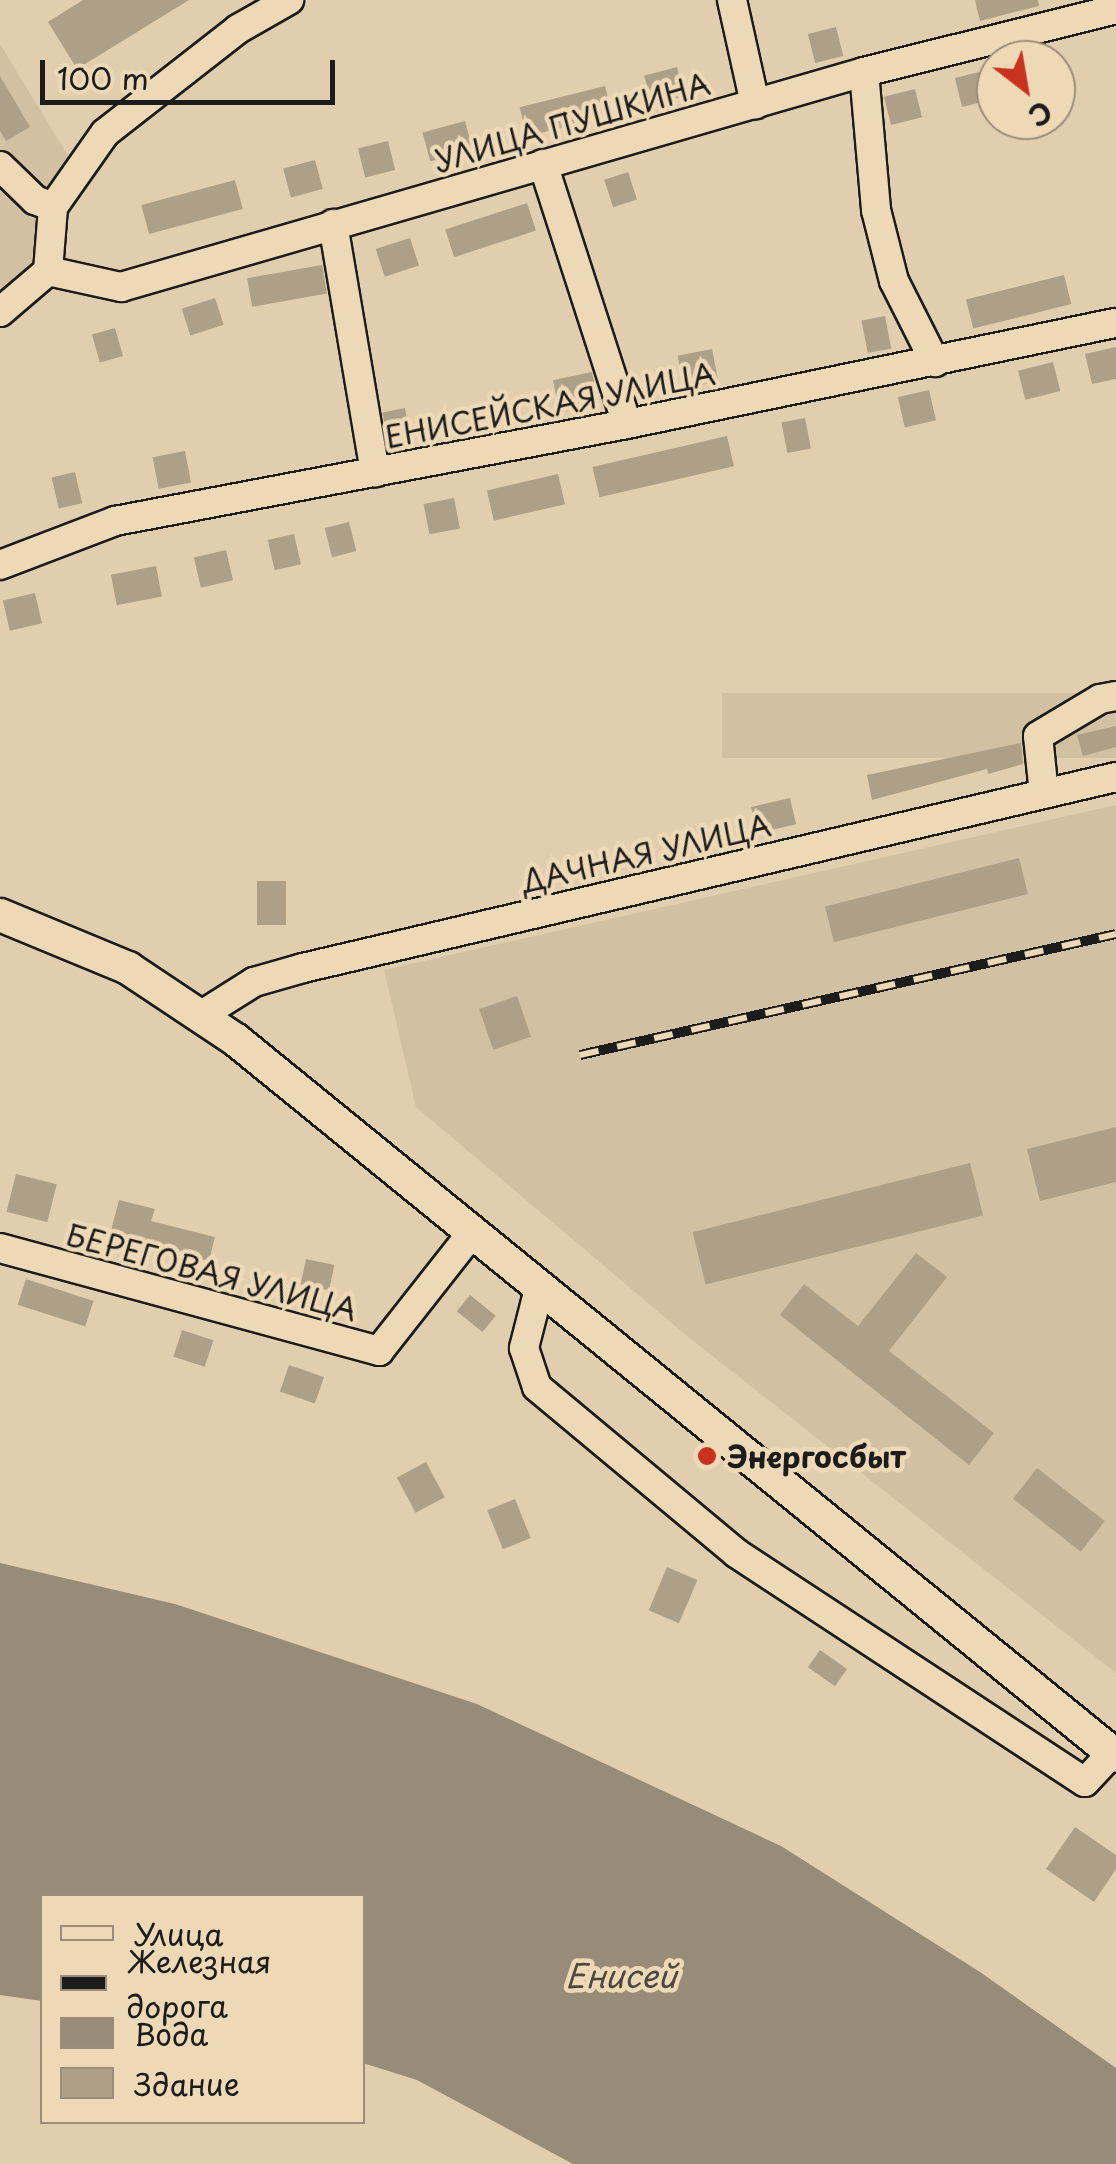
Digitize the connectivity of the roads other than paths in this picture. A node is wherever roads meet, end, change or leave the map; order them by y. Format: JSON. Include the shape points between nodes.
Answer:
{"nodes":[{"id":1,"x":289,"y":0,"type":"edge"},
{"id":2,"x":732,"y":0,"type":"edge"},
{"id":3,"x":1116,"y":9,"type":"edge"},
{"id":4,"x":864,"y":72,"type":"junction"},
{"id":5,"x":755,"y":104,"type":"junction"},
{"id":6,"x":543,"y":164,"type":"junction"},
{"id":7,"x":0,"y":166,"type":"edge"},
{"id":8,"x":54,"y":207,"type":"junction"},
{"id":9,"x":333,"y":224,"type":"junction"},
{"id":10,"x":48,"y":271,"type":"junction"},
{"id":11,"x":0,"y":312,"type":"edge"},
{"id":12,"x":1116,"y":323,"type":"edge"},
{"id":13,"x":935,"y":362,"type":"junction"},
{"id":14,"x":627,"y":424,"type":"junction"},
{"id":15,"x":374,"y":472,"type":"junction"},
{"id":16,"x":0,"y":565,"type":"edge"},
{"id":17,"x":1116,"y":696,"type":"edge"},
{"id":18,"x":1116,"y":777,"type":"edge"},
{"id":19,"x":1044,"y":794,"type":"junction"},
{"id":20,"x":0,"y":915,"type":"edge"},
{"id":21,"x":200,"y":1016,"type":"junction"},
{"id":22,"x":471,"y":1234,"type":"junction"},
{"id":23,"x":0,"y":1248,"type":"edge"},
{"id":24,"x":539,"y":1289,"type":"junction"},
{"id":25,"x":1114,"y":1754,"type":"edge"}],
"edges":[{"from":1,"to":8,"type":"street","via":[[238,29],[105,133]]},
{"from":2,"to":5,"type":"street"},
{"from":3,"to":4,"type":"street","name":"УЛИЦА ПУШКИНА"},
{"from":4,"to":5,"type":"street","name":"УЛИЦА ПУШКИНА"},
{"from":4,"to":13,"type":"street","via":[[881,228],[894,282]]},
{"from":5,"to":6,"type":"street","name":"УЛИЦА ПУШКИНА"},
{"from":6,"to":9,"type":"street","name":"УЛИЦА ПУШКИНА"},
{"from":6,"to":14,"type":"street"},
{"from":7,"to":8,"type":"street","via":[[35,200]]},
{"from":8,"to":10,"type":"street"},
{"from":9,"to":10,"type":"street","name":"УЛИЦА ПУШКИНА","via":[[121,287]]},
{"from":9,"to":15,"type":"street"},
{"from":10,"to":11,"type":"street"},
{"from":12,"to":13,"type":"street","name":"ЕНИСЕЙСКАЯ УЛИЦА"},
{"from":13,"to":14,"type":"street","name":"ЕНИСЕЙСКАЯ УЛИЦА"},
{"from":14,"to":15,"type":"street","name":"ЕНИСЕЙСКАЯ УЛИЦА"},
{"from":15,"to":16,"type":"street","name":"ЕНИСЕЙСКАЯ УЛИЦА","via":[[115,521]]},
{"from":17,"to":19,"type":"street","via":[[1038,736]]},
{"from":18,"to":19,"type":"street","name":"ДАЧНАЯ УЛИЦА"},
{"from":19,"to":21,"type":"street","name":"ДАЧНАЯ УЛИЦА","via":[[303,968],[254,982]]},
{"from":20,"to":21,"type":"main road","via":[[128,968]]},
{"from":21,"to":22,"type":"main road","via":[[327,1111]]},
{"from":22,"to":23,"type":"street","name":"БЕРЕГОВАЯ УЛИЦА","via":[[379,1351]]},
{"from":22,"to":24,"type":"main road"},
{"from":24,"to":25,"type":"main road"},
{"from":24,"to":25,"type":"street","via":[[524,1348],[537,1386],[721,1541],[1085,1782]]}]}
